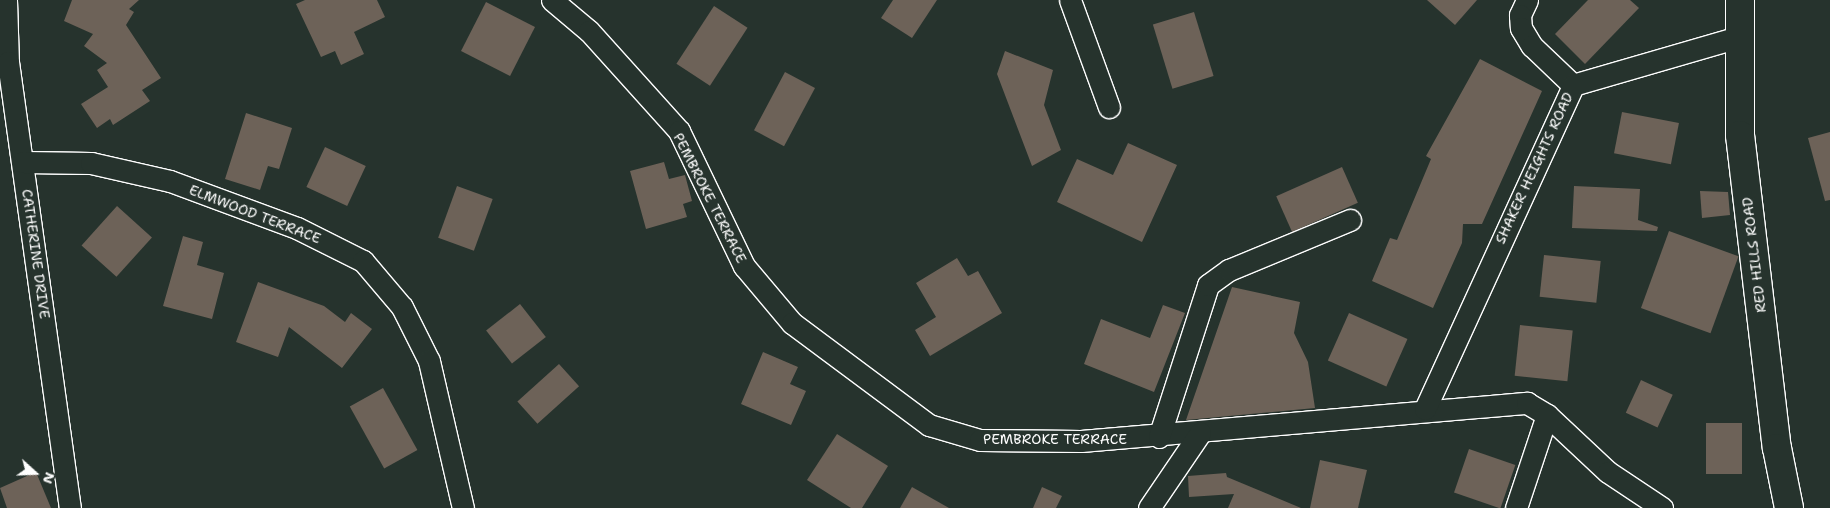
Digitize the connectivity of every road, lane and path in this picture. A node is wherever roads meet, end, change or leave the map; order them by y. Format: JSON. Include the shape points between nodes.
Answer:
{"nodes":[{"id":1,"x":6,"y":0,"type":"edge"},
{"id":2,"x":552,"y":0,"type":"edge"},
{"id":3,"x":1070,"y":0,"type":"edge"},
{"id":4,"x":1527,"y":0,"type":"edge"},
{"id":5,"x":1740,"y":0,"type":"edge"},
{"id":6,"x":1738,"y":37,"type":"junction"},
{"id":7,"x":1573,"y":85,"type":"junction"},
{"id":8,"x":1109,"y":107,"type":"dead end"},
{"id":9,"x":23,"y":162,"type":"junction"},
{"id":10,"x":1350,"y":220,"type":"dead end"},
{"id":11,"x":1425,"y":409,"type":"junction"},
{"id":12,"x":1547,"y":415,"type":"junction"},
{"id":13,"x":1200,"y":433,"type":"junction"},
{"id":14,"x":1159,"y":437,"type":"junction"},
{"id":15,"x":70,"y":508,"type":"edge"},
{"id":16,"x":464,"y":508,"type":"edge"},
{"id":17,"x":1149,"y":508,"type":"edge"},
{"id":18,"x":1516,"y":508,"type":"edge"},
{"id":19,"x":1662,"y":508,"type":"edge"},
{"id":20,"x":1789,"y":508,"type":"edge"}],
"edges":[{"from":1,"to":9,"type":"street","name":"CATHERINE DRIVE","via":[[8,62]]},
{"from":2,"to":14,"type":"street","name":"PEMBROKE TERRACE","via":[[589,31],[679,131],[744,266],[792,323],[853,372],[929,425],[980,440]]},
{"from":3,"to":8,"type":"street"},
{"from":4,"to":7,"type":"street","via":[[1520,15],[1522,28],[1532,46]]},
{"from":5,"to":6,"type":"main road","name":"RED HILLS ROAD"},
{"from":6,"to":7,"type":"street","name":"SHAKER HEIGHTS ROAD"},
{"from":6,"to":20,"type":"main road","name":"RED HILLS ROAD","via":[[1740,135],[1777,448]]},
{"from":7,"to":11,"type":"street","name":"SHAKER HEIGHTS ROAD"},
{"from":9,"to":15,"type":"street","name":"CATHERINE DRIVE"},
{"from":9,"to":16,"type":"street","name":"ELMWOOD TERRACE","via":[[91,163],[170,181],[297,228],[363,261],[402,307],[429,361]]},
{"from":10,"to":14,"type":"street","via":[[1229,270],[1208,285]]},
{"from":11,"to":12,"type":"street","name":"PEMBROKE TERRACE","via":[[1527,403]]},
{"from":11,"to":13,"type":"street","name":"PEMBROKE TERRACE"},
{"from":12,"to":18,"type":"street"},
{"from":12,"to":19,"type":"street","name":"PEMBROKE TERRACE","via":[[1608,472]]},
{"from":13,"to":14,"type":"street","name":"PEMBROKE TERRACE"},
{"from":13,"to":17,"type":"street"}]}
